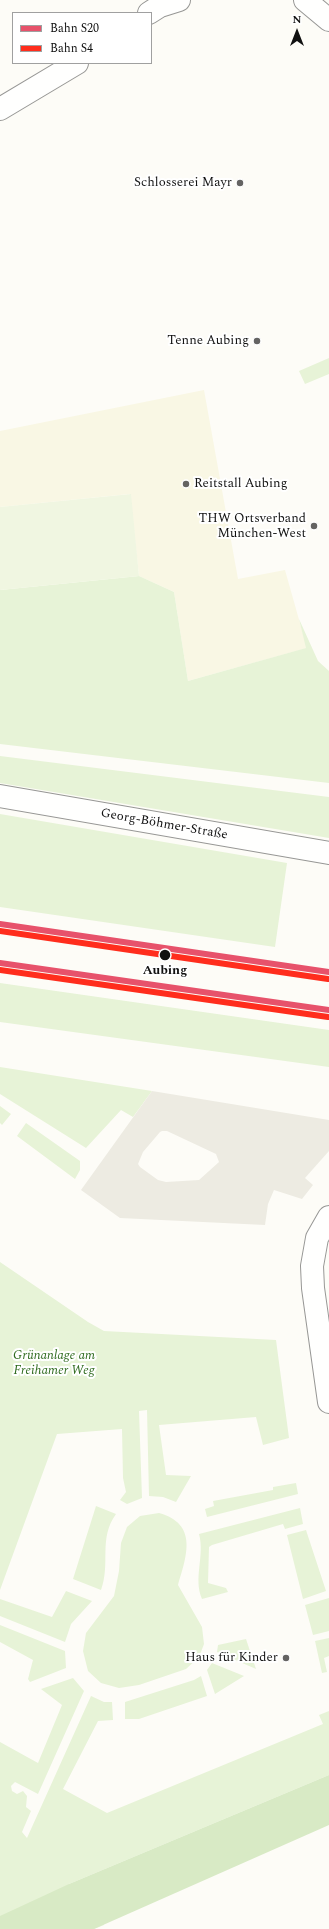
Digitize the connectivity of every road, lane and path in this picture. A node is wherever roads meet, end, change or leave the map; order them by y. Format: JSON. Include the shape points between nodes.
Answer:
{"nodes":[{"id":1,"x":306,"y":0,"type":"edge"},
{"id":2,"x":329,"y":20,"type":"edge"},
{"id":3,"x":75,"y":64,"type":"edge"},
{"id":4,"x":0,"y":109,"type":"edge"},
{"id":5,"x":0,"y":796,"type":"edge"},
{"id":6,"x":329,"y":853,"type":"edge"},
{"id":7,"x":329,"y":1217,"type":"edge"},
{"id":8,"x":329,"y":1402,"type":"edge"}],
"edges":[{"from":1,"to":2,"type":"street"},
{"from":3,"to":4,"type":"street"},
{"from":5,"to":6,"type":"street","name":"Georg-Böhmer-Straße"},
{"from":7,"to":8,"type":"street","via":[[317,1238],[312,1266]]}]}
